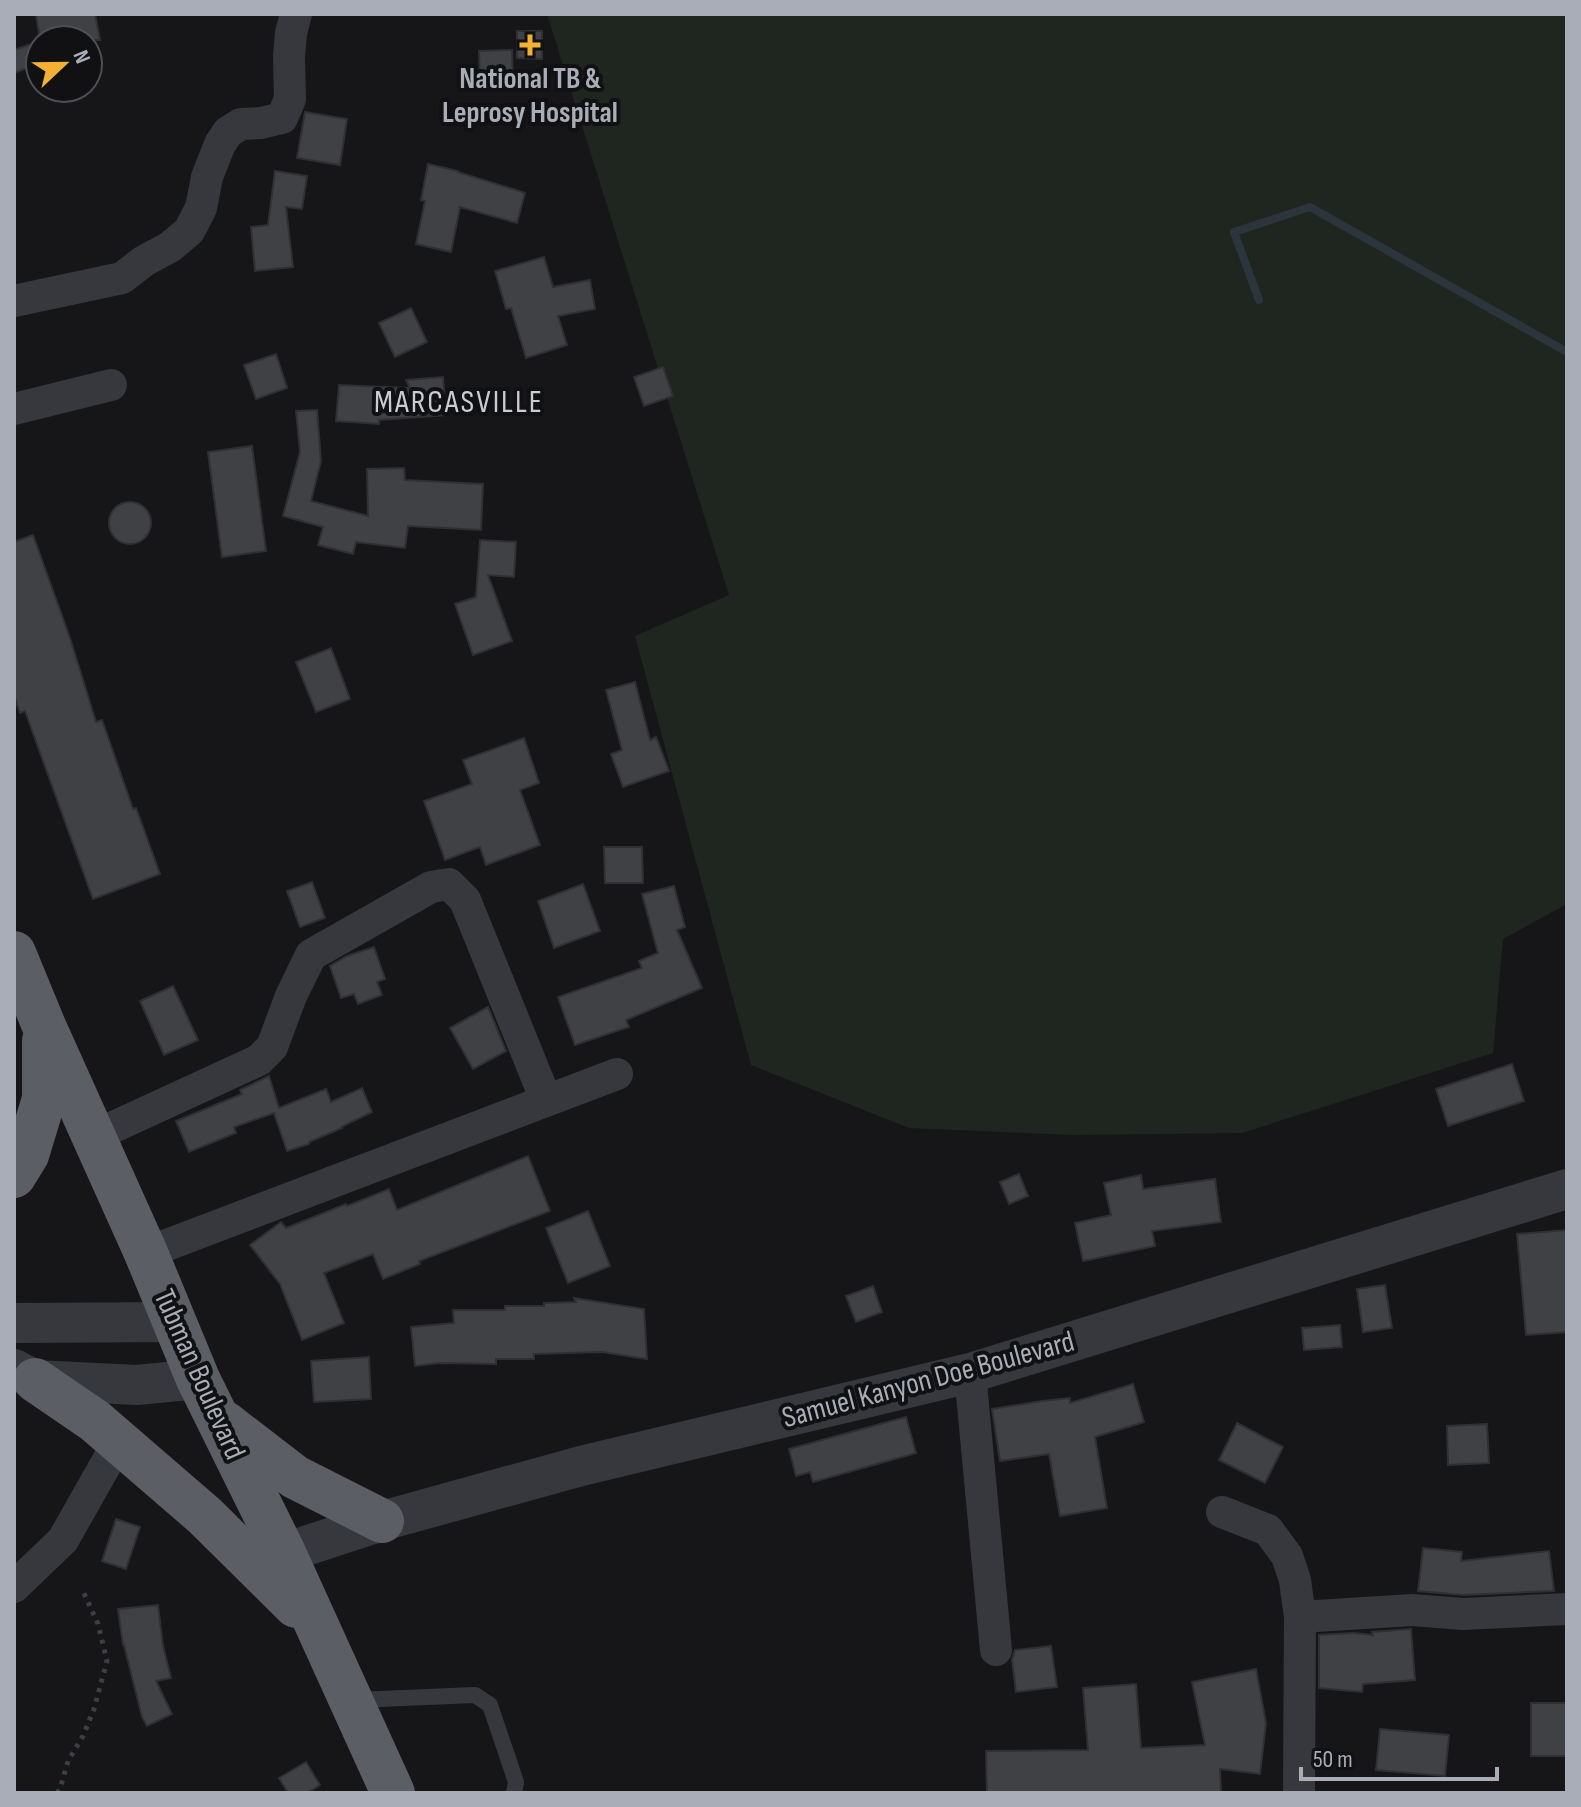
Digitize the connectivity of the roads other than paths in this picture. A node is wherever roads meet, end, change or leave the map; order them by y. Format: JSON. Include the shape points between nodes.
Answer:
{"nodes":[{"id":1,"x":296,"y":14,"type":"edge"},
{"id":2,"x":14,"y":301,"type":"edge"},
{"id":3,"x":111,"y":385,"type":"dead end"},
{"id":4,"x":14,"y":409,"type":"edge"},
{"id":5,"x":14,"y":953,"type":"edge"},
{"id":6,"x":44,"y":1026,"type":"junction"},
{"id":7,"x":617,"y":1074,"type":"dead end"},
{"id":8,"x":546,"y":1100,"type":"junction"},
{"id":9,"x":94,"y":1136,"type":"junction"},
{"id":10,"x":14,"y":1176,"type":"edge"},
{"id":11,"x":1567,"y":1189,"type":"edge"},
{"id":12,"x":146,"y":1253,"type":"junction"},
{"id":13,"x":175,"y":1322,"type":"junction"},
{"id":14,"x":14,"y":1323,"type":"edge"},
{"id":15,"x":970,"y":1373,"type":"junction"},
{"id":16,"x":24,"y":1375,"type":"edge"},
{"id":17,"x":207,"y":1397,"type":"junction"},
{"id":18,"x":119,"y":1441,"type":"junction"},
{"id":19,"x":1222,"y":1512,"type":"dead end"},
{"id":20,"x":382,"y":1521,"type":"junction"},
{"id":21,"x":284,"y":1553,"type":"junction"},
{"id":22,"x":14,"y":1587,"type":"edge"},
{"id":23,"x":1567,"y":1609,"type":"edge"},
{"id":24,"x":1300,"y":1617,"type":"junction"},
{"id":25,"x":317,"y":1628,"type":"junction"},
{"id":26,"x":996,"y":1650,"type":"dead end"},
{"id":27,"x":350,"y":1700,"type":"junction"},
{"id":28,"x":393,"y":1793,"type":"edge"},
{"id":29,"x":514,"y":1793,"type":"edge"},
{"id":30,"x":1299,"y":1793,"type":"edge"}],
"edges":[{"from":1,"to":2,"type":"street","via":[[289,56],[290,99],[282,118],[241,124],[228,132],[189,231],[122,278]]},
{"from":3,"to":4,"type":"street"},
{"from":5,"to":6,"type":"highway","name":"Tubman Boulevard"},
{"from":6,"to":9,"type":"highway","name":"Tubman Boulevard"},
{"from":6,"to":10,"type":"highway","via":[[44,1099],[27,1155]]},
{"from":7,"to":8,"type":"street"},
{"from":8,"to":9,"type":"street","via":[[465,900],[449,884],[431,887],[311,955],[272,1047],[259,1060]]},
{"from":8,"to":12,"type":"street"},
{"from":9,"to":12,"type":"highway","name":"Tubman Boulevard"},
{"from":11,"to":15,"type":"street","name":"Samuel Kanyon Doe Boulevard"},
{"from":12,"to":13,"type":"highway","name":"Tubman Boulevard"},
{"from":13,"to":14,"type":"street"},
{"from":13,"to":17,"type":"highway","name":"Tubman Boulevard"},
{"from":15,"to":20,"type":"street","name":"Samuel Kanyon Doe Boulevard","via":[[581,1466]]},
{"from":15,"to":26,"type":"street"},
{"from":16,"to":17,"type":"street"},
{"from":16,"to":18,"type":"highway"},
{"from":17,"to":20,"type":"highway","via":[[295,1477]]},
{"from":17,"to":21,"type":"highway","name":"Tubman Boulevard"},
{"from":18,"to":22,"type":"street","via":[[63,1540]]},
{"from":18,"to":25,"type":"highway","via":[[205,1516]]},
{"from":19,"to":24,"type":"street","via":[[1268,1530],[1275,1539],[1295,1580]]},
{"from":20,"to":21,"type":"street","name":"Samuel Kanyon Doe Boulevard"},
{"from":21,"to":25,"type":"highway","name":"Tubman Boulevard"},
{"from":23,"to":24,"type":"street"},
{"from":24,"to":30,"type":"street"},
{"from":25,"to":27,"type":"highway","name":"Tubman Boulevard"},
{"from":27,"to":28,"type":"highway","name":"Tubman Boulevard"},
{"from":27,"to":29,"type":"lane","via":[[475,1695],[490,1705],[516,1782]]}]}
